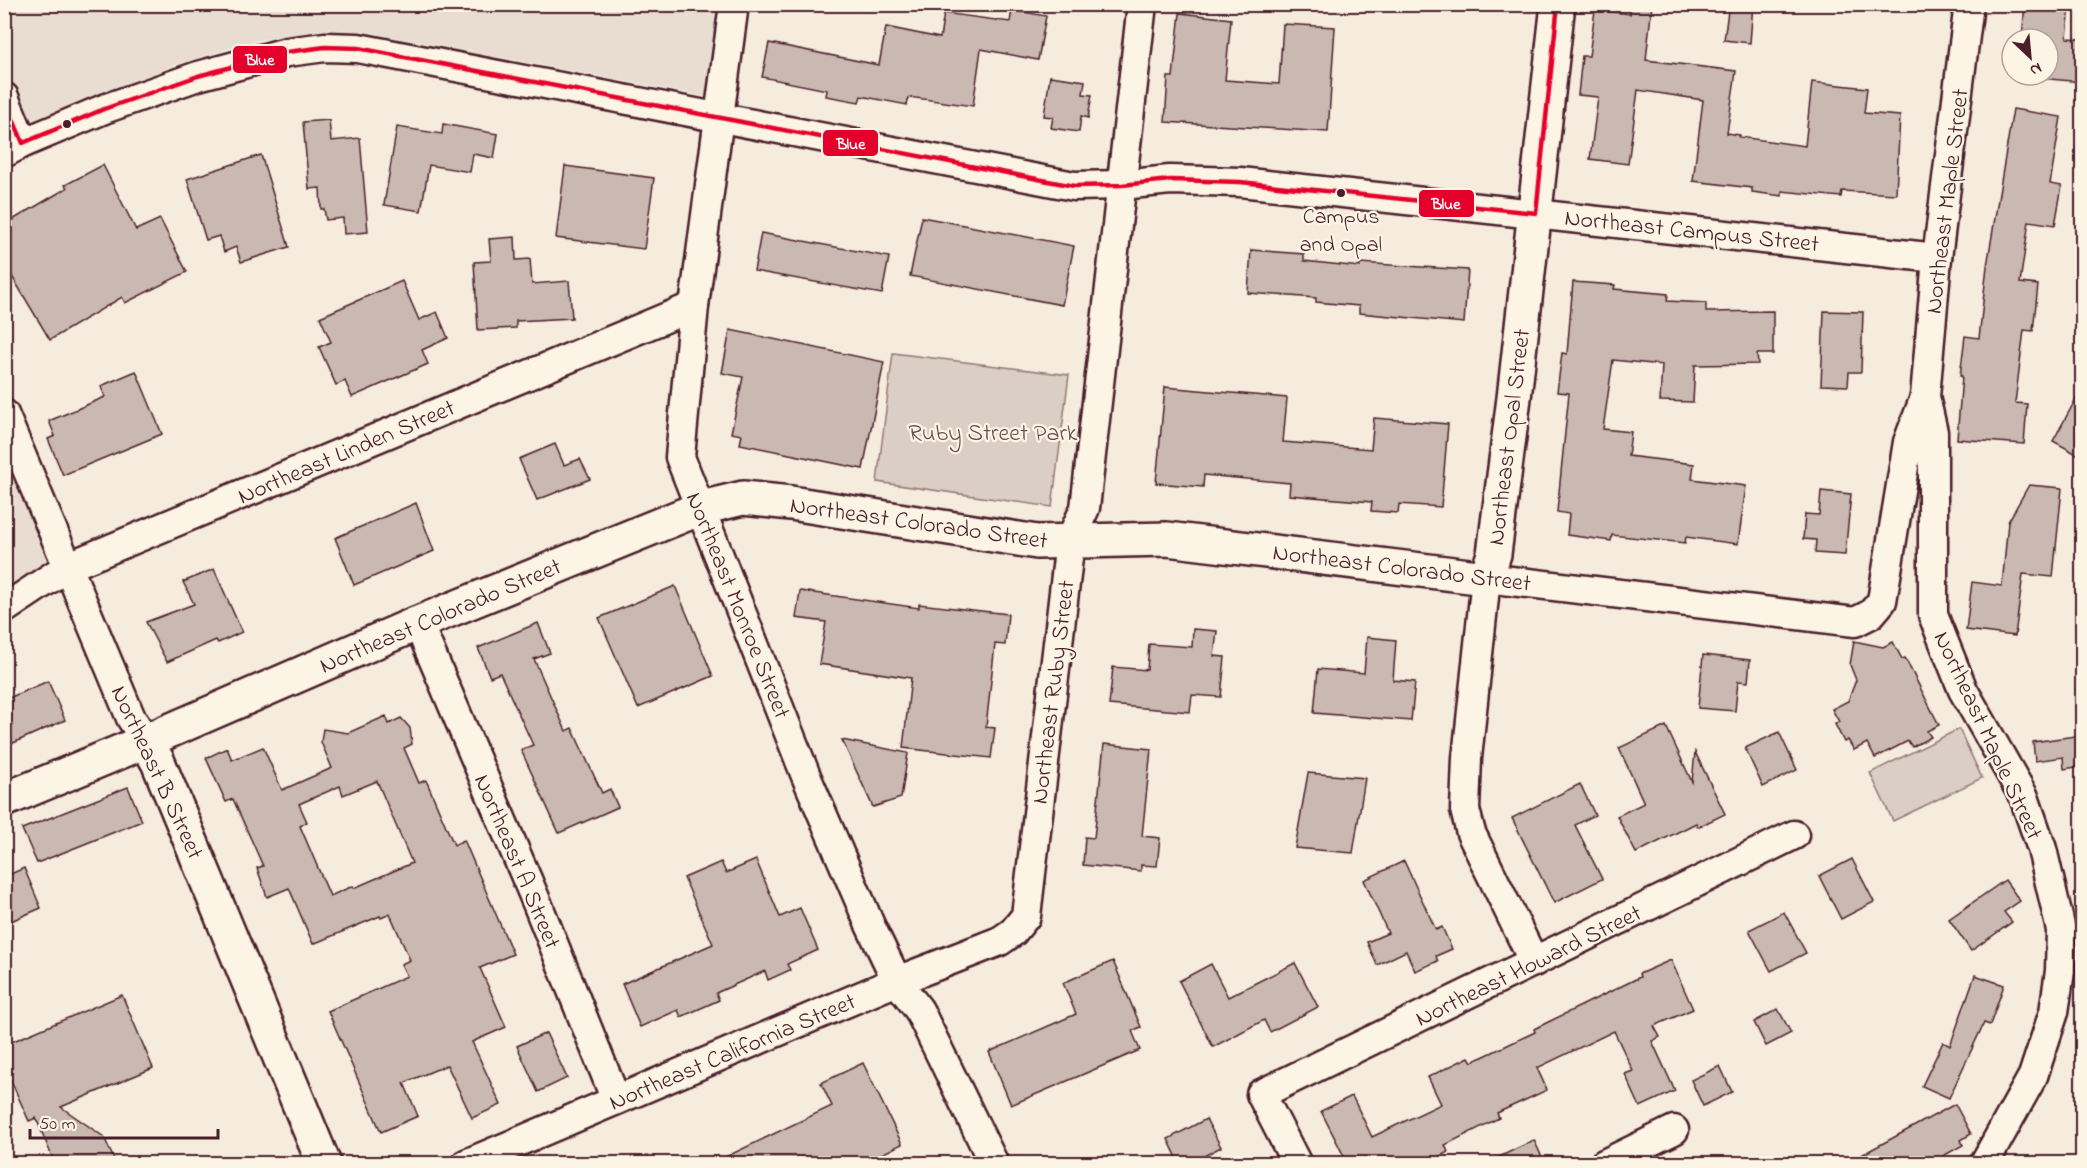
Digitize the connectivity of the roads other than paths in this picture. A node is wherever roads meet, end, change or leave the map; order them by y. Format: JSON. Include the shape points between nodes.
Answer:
{"nodes":[{"id":1,"x":734,"y":4,"type":"edge"},
{"id":2,"x":1142,"y":4,"type":"edge"},
{"id":3,"x":1558,"y":4,"type":"edge"},
{"id":4,"x":1969,"y":4,"type":"edge"},
{"id":5,"x":4,"y":98,"type":"edge"},
{"id":6,"x":717,"y":117,"type":"junction"},
{"id":7,"x":14,"y":148,"type":"edge"},
{"id":8,"x":1122,"y":185,"type":"junction"},
{"id":9,"x":1536,"y":213,"type":"junction"},
{"id":10,"x":1937,"y":258,"type":"junction"},
{"id":11,"x":694,"y":306,"type":"junction"},
{"id":12,"x":1925,"y":397,"type":"junction"},
{"id":13,"x":4,"y":414,"type":"edge"},
{"id":14,"x":701,"y":508,"type":"junction"},
{"id":15,"x":1070,"y":541,"type":"junction"},
{"id":16,"x":67,"y":567,"type":"junction"},
{"id":17,"x":1485,"y":578,"type":"junction"},
{"id":18,"x":1882,"y":601,"type":"joint"},
{"id":19,"x":4,"y":609,"type":"edge"},
{"id":20,"x":418,"y":622,"type":"junction"},
{"id":21,"x":146,"y":741,"type":"junction"},
{"id":22,"x":4,"y":800,"type":"edge"},
{"id":23,"x":1794,"y":835,"type":"dead end"},
{"id":24,"x":1000,"y":941,"type":"joint"},
{"id":25,"x":1534,"y":962,"type":"junction"},
{"id":26,"x":897,"y":981,"type":"junction"},
{"id":27,"x":615,"y":1100,"type":"junction"},
{"id":28,"x":1674,"y":1130,"type":"dead end"},
{"id":29,"x":324,"y":1164,"type":"edge"},
{"id":30,"x":466,"y":1164,"type":"edge"},
{"id":31,"x":994,"y":1164,"type":"edge"},
{"id":32,"x":1297,"y":1164,"type":"edge"},
{"id":33,"x":1604,"y":1164,"type":"edge"},
{"id":34,"x":1984,"y":1164,"type":"edge"}],
"edges":[{"from":1,"to":6,"type":"street","name":"Northeast Monroe Street"},
{"from":2,"to":8,"type":"street","name":"Northeast Ruby Street"},
{"from":3,"to":9,"type":"street","name":"Northeast Opal Street"},
{"from":4,"to":10,"type":"street","name":"Northeast Maple Street"},
{"from":5,"to":7,"type":"street"},
{"from":6,"to":7,"type":"street","name":"Northeast Campus Street","via":[[357,48],[325,47],[287,52],[198,76]]},
{"from":6,"to":8,"type":"street","name":"Northeast Campus Street","via":[[1074,186]]},
{"from":6,"to":11,"type":"street","name":"Northeast Monroe Street"},
{"from":8,"to":9,"type":"street","name":"Northeast Campus Street","via":[[1170,180],[1240,182]]},
{"from":8,"to":15,"type":"street","name":"Northeast Ruby Street","via":[[1085,508]]},
{"from":9,"to":10,"type":"street","name":"Northeast Campus Street"},
{"from":9,"to":17,"type":"street","name":"Northeast Opal Street","via":[[1494,554]]},
{"from":10,"to":12,"type":"street","name":"Northeast Maple Street"},
{"from":11,"to":14,"type":"street","name":"Northeast Monroe Street","via":[[680,457]]},
{"from":11,"to":16,"type":"street","name":"Northeast Linden Street"},
{"from":12,"to":18,"type":"street","name":"Northeast Maple Street","via":[[1908,442]]},
{"from":12,"to":34,"type":"street","name":"Northeast Maple Street","via":[[1933,432],[1933,615],[1963,690],[2024,797],[2042,849],[2061,930],[2054,1012],[2033,1076]]},
{"from":13,"to":16,"type":"street","name":"Northeast B Street"},
{"from":14,"to":15,"type":"street","name":"Northeast Colorado Street","via":[[742,498],[1037,543]]},
{"from":14,"to":20,"type":"street","name":"Northeast Colorado Street"},
{"from":14,"to":26,"type":"street","name":"Northeast Monroe Street","via":[[806,776]]},
{"from":15,"to":17,"type":"street","name":"Northeast Colorado Street","via":[[1167,538]]},
{"from":15,"to":24,"type":"street","name":"Northeast Ruby Street","via":[[1026,916]]},
{"from":16,"to":19,"type":"street","name":"Northeast Linden Street"},
{"from":16,"to":21,"type":"street","name":"Northeast B Street","via":[[131,718]]},
{"from":17,"to":18,"type":"street","name":"Northeast Colorado Street","via":[[1855,622],[1871,614]]},
{"from":17,"to":25,"type":"street","name":"Northeast Opal Street","via":[[1465,810],[1471,833]]},
{"from":20,"to":21,"type":"street","name":"Northeast Colorado Street"},
{"from":20,"to":27,"type":"street","name":"Northeast A Street"},
{"from":21,"to":22,"type":"street","name":"Northeast Colorado Street"},
{"from":21,"to":29,"type":"street","name":"Northeast B Street"},
{"from":23,"to":25,"type":"street","name":"Northeast Howard Street"},
{"from":24,"to":26,"type":"street","name":"Northeast California Street"},
{"from":25,"to":32,"type":"street","name":"Northeast Howard Street","via":[[1261,1094]]},
{"from":26,"to":27,"type":"street","name":"Northeast California Street"},
{"from":26,"to":31,"type":"street","name":"Northeast Monroe Street","via":[[919,1010]]},
{"from":27,"to":30,"type":"street","name":"Northeast California Street"},
{"from":28,"to":33,"type":"street"}]}
